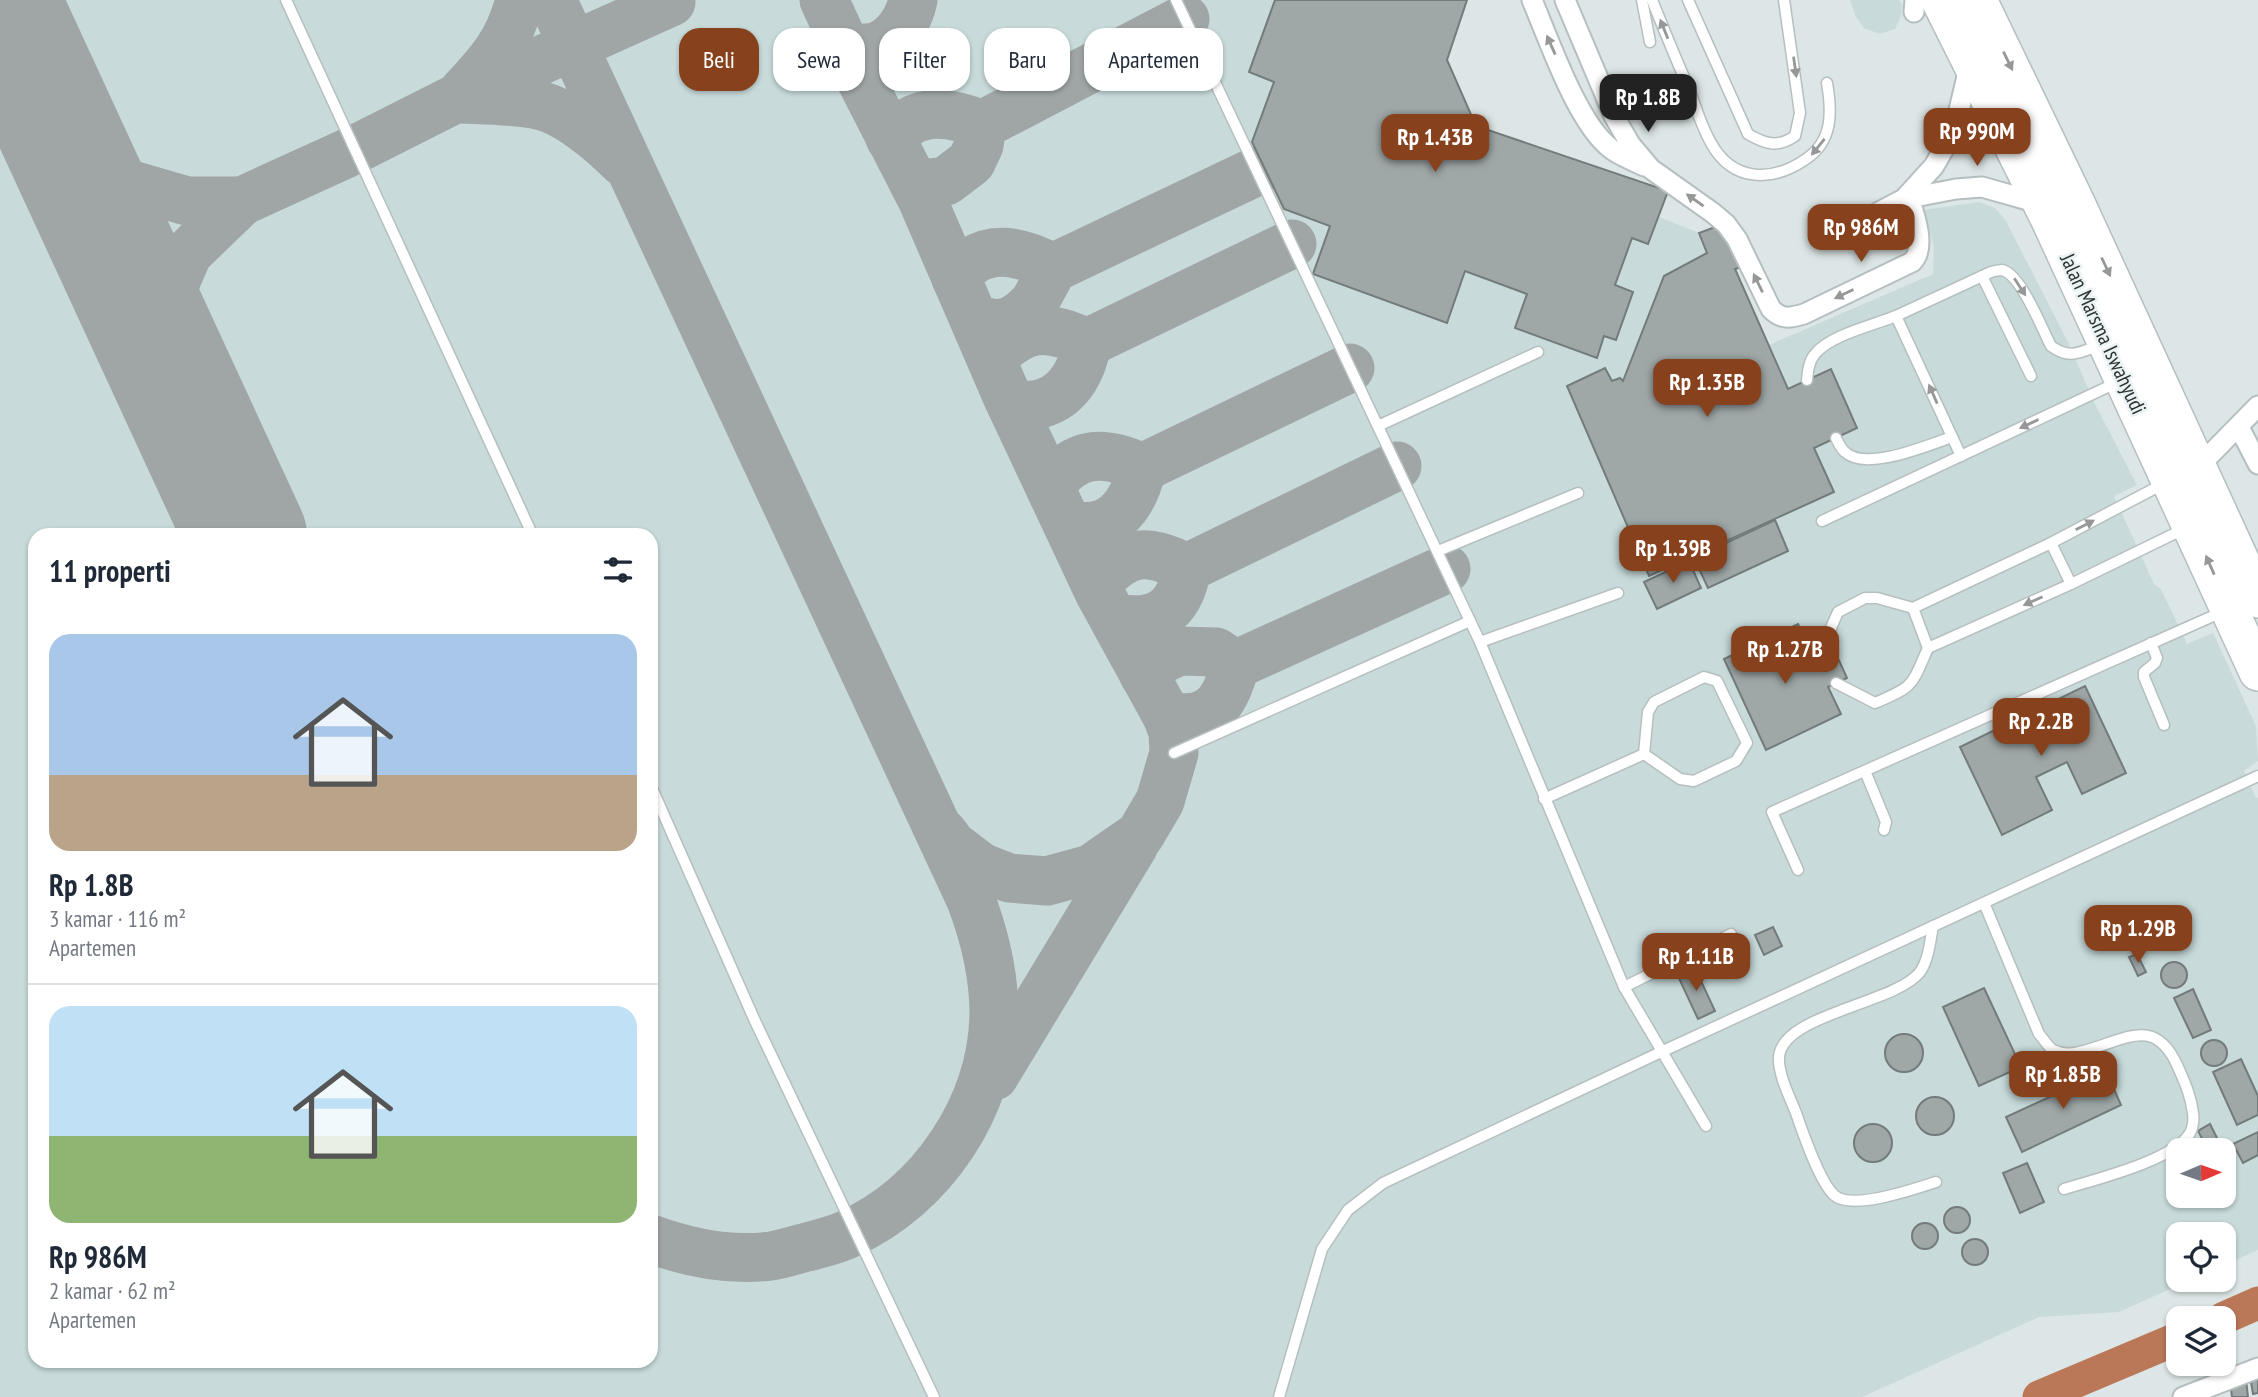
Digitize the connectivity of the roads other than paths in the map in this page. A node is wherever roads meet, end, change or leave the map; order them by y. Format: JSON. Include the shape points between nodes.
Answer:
{"nodes":[{"id":1,"x":286,"y":0,"type":"edge"},
{"id":2,"x":1176,"y":0,"type":"edge"},
{"id":3,"x":1532,"y":0,"type":"edge"},
{"id":4,"x":1565,"y":0,"type":"edge"},
{"id":5,"x":1642,"y":0,"type":"edge"},
{"id":6,"x":1652,"y":0,"type":"edge"},
{"id":7,"x":1688,"y":0,"type":"edge"},
{"id":8,"x":1784,"y":0,"type":"edge"},
{"id":9,"x":1966,"y":0,"type":"edge"},
{"id":10,"x":1978,"y":0,"type":"edge"},
{"id":11,"x":1923,"y":4,"type":"edge"},
{"id":12,"x":1650,"y":41,"type":"dead end"},
{"id":13,"x":1970,"y":63,"type":"junction"},
{"id":14,"x":1827,"y":83,"type":"dead end"},
{"id":15,"x":1651,"y":169,"type":"junction"},
{"id":16,"x":1907,"y":198,"type":"junction"},
{"id":17,"x":2043,"y":204,"type":"junction"},
{"id":18,"x":1880,"y":212,"type":"dead end"},
{"id":19,"x":1982,"y":276,"type":"junction"},
{"id":20,"x":1896,"y":316,"type":"junction"},
{"id":21,"x":2108,"y":342,"type":"junction"},
{"id":22,"x":1538,"y":352,"type":"dead end"},
{"id":23,"x":2031,"y":376,"type":"dead end"},
{"id":24,"x":2125,"y":379,"type":"junction"},
{"id":25,"x":1807,"y":380,"type":"dead end"},
{"id":26,"x":2258,"y":406,"type":"edge"},
{"id":27,"x":1378,"y":426,"type":"junction"},
{"id":28,"x":2239,"y":427,"type":"junction"},
{"id":29,"x":1836,"y":438,"type":"dead end"},
{"id":30,"x":1952,"y":438,"type":"junction"},
{"id":31,"x":1961,"y":456,"type":"junction"},
{"id":32,"x":2258,"y":464,"type":"edge"},
{"id":33,"x":2184,"y":473,"type":"junction"},
{"id":34,"x":1578,"y":493,"type":"dead end"},
{"id":35,"x":2205,"y":519,"type":"junction"},
{"id":36,"x":1822,"y":521,"type":"dead end"},
{"id":37,"x":529,"y":528,"type":"edge"},
{"id":38,"x":2051,"y":543,"type":"junction"},
{"id":39,"x":1438,"y":551,"type":"junction"},
{"id":40,"x":2071,"y":584,"type":"junction"},
{"id":41,"x":1618,"y":593,"type":"dead end"},
{"id":42,"x":2244,"y":604,"type":"edge"},
{"id":43,"x":1913,"y":608,"type":"junction"},
{"id":44,"x":1470,"y":621,"type":"junction"},
{"id":45,"x":1480,"y":642,"type":"junction"},
{"id":46,"x":2151,"y":643,"type":"junction"},
{"id":47,"x":1928,"y":648,"type":"junction"},
{"id":48,"x":1826,"y":661,"type":"dead end"},
{"id":49,"x":2258,"y":672,"type":"edge"},
{"id":50,"x":1836,"y":683,"type":"dead end"},
{"id":51,"x":2165,"y":725,"type":"dead end"},
{"id":52,"x":1174,"y":753,"type":"dead end"},
{"id":53,"x":1644,"y":754,"type":"junction"},
{"id":54,"x":1866,"y":771,"type":"junction"},
{"id":55,"x":2258,"y":776,"type":"edge"},
{"id":56,"x":1544,"y":799,"type":"junction"},
{"id":57,"x":658,"y":802,"type":"edge"},
{"id":58,"x":1884,"y":830,"type":"dead end"},
{"id":59,"x":1798,"y":870,"type":"dead end"},
{"id":60,"x":1984,"y":903,"type":"junction"},
{"id":61,"x":1933,"y":926,"type":"junction"},
{"id":62,"x":1731,"y":934,"type":"dead end"},
{"id":63,"x":1623,"y":986,"type":"junction"},
{"id":64,"x":1661,"y":1052,"type":"junction"},
{"id":65,"x":1706,"y":1126,"type":"dead end"},
{"id":66,"x":1936,"y":1182,"type":"dead end"},
{"id":67,"x":2064,"y":1189,"type":"dead end"},
{"id":68,"x":2258,"y":1368,"type":"edge"},
{"id":69,"x":2226,"y":1389,"type":"edge"},
{"id":70,"x":934,"y":1397,"type":"edge"},
{"id":71,"x":1279,"y":1397,"type":"edge"},
{"id":72,"x":2183,"y":1397,"type":"edge"}],
"edges":[{"from":1,"to":37,"type":"lane"},
{"from":2,"to":27,"type":"lane"},
{"from":15,"to":3,"type":"street","one_way":true,"via":[[1611,150],[1595,133],[1577,104]]},
{"from":4,"to":15,"type":"street","via":[[1614,116],[1629,144]]},
{"from":5,"to":12,"type":"lane"},
{"from":14,"to":6,"type":"lane","one_way":true,"via":[[1831,105],[1824,144],[1779,174],[1739,172],[1711,145]]},
{"from":8,"to":7,"type":"lane","one_way":true,"via":[[1800,113],[1795,136],[1773,145],[1748,134]]},
{"from":9,"to":13,"type":"street"},
{"from":10,"to":33,"type":"highway","name":"Jalan Marsma Iswahyudi","one_way":true,"via":[[2076,203]]},
{"from":11,"to":13,"type":"highway","name":"Jalan Marsma Iswahyudi"},
{"from":13,"to":16,"type":"street","via":[[1954,131],[1934,166]]},
{"from":13,"to":17,"type":"highway","name":"Jalan Marsma Iswahyudi"},
{"from":16,"to":15,"type":"street","one_way":true,"via":[[1919,247],[1912,262],[1804,314],[1784,318],[1771,309],[1726,224]]},
{"from":16,"to":17,"type":"street","via":[[1982,187]]},
{"from":16,"to":18,"type":"street"},
{"from":17,"to":21,"type":"highway","name":"Jalan Marsma Iswahyudi"},
{"from":19,"to":20,"type":"lane"},
{"from":19,"to":21,"type":"lane","one_way":true,"via":[[2002,270],[2012,275],[2051,346],[2059,352],[2073,354]]},
{"from":19,"to":23,"type":"lane"},
{"from":20,"to":25,"type":"lane","via":[[1822,347],[1808,367]]},
{"from":30,"to":20,"type":"lane","one_way":true},
{"from":21,"to":24,"type":"highway","name":"Jalan Marsma Iswahyudi"},
{"from":22,"to":27,"type":"lane"},
{"from":24,"to":31,"type":"lane","one_way":true},
{"from":24,"to":33,"type":"highway","name":"Jalan Marsma Iswahyudi"},
{"from":26,"to":28,"type":"street"},
{"from":27,"to":39,"type":"lane"},
{"from":28,"to":32,"type":"street"},
{"from":28,"to":33,"type":"street"},
{"from":29,"to":30,"type":"lane","via":[[1843,452],[1871,459]]},
{"from":30,"to":31,"type":"lane"},
{"from":31,"to":36,"type":"lane"},
{"from":33,"to":35,"type":"highway","name":"Jalan Marsma Iswahyudi"},
{"from":38,"to":33,"type":"lane","one_way":true},
{"from":34,"to":39,"type":"lane"},
{"from":35,"to":40,"type":"lane"},
{"from":35,"to":42,"type":"highway","name":"Jalan Marsma Iswahyudi"},
{"from":38,"to":40,"type":"lane"},
{"from":38,"to":43,"type":"lane"},
{"from":39,"to":44,"type":"lane"},
{"from":40,"to":47,"type":"lane","one_way":true},
{"from":41,"to":45,"type":"lane"},
{"from":42,"to":46,"type":"lane"},
{"from":42,"to":49,"type":"highway","name":"Jalan Marsma Iswahyudi"},
{"from":43,"to":47,"type":"lane"},
{"from":43,"to":48,"type":"lane","via":[[1877,597],[1864,598],[1838,612],[1826,639]]},
{"from":44,"to":45,"type":"lane"},
{"from":44,"to":52,"type":"lane"},
{"from":45,"to":56,"type":"lane"},
{"from":46,"to":51,"type":"lane","via":[[2157,658],[2144,677]]},
{"from":46,"to":54,"type":"lane"},
{"from":47,"to":50,"type":"lane","via":[[1912,684],[1875,703]]},
{"from":53,"to":53,"type":"lane","via":[[1648,712],[1654,702],[1704,677],[1717,681],[1747,743],[1737,761],[1694,781],[1679,779]]},
{"from":53,"to":56,"type":"lane"},
{"from":54,"to":58,"type":"lane"},
{"from":54,"to":59,"type":"lane","via":[[1772,812]]},
{"from":55,"to":60,"type":"lane"},
{"from":56,"to":63,"type":"lane"},
{"from":57,"to":70,"type":"lane","via":[[755,1021]]},
{"from":60,"to":61,"type":"lane"},
{"from":60,"to":67,"type":"lane","via":[[2039,1034],[2052,1050],[2070,1054],[2147,1034],[2161,1041],[2175,1060],[2191,1096],[2194,1118],[2190,1134],[2176,1148]]},
{"from":61,"to":64,"type":"lane"},
{"from":61,"to":66,"type":"lane","via":[[1924,965],[1917,975],[1789,1036],[1779,1058],[1801,1127],[1836,1197],[1849,1201],[1872,1198]]},
{"from":62,"to":63,"type":"lane"},
{"from":63,"to":64,"type":"lane"},
{"from":64,"to":65,"type":"lane"},
{"from":64,"to":71,"type":"lane","via":[[1383,1183],[1348,1210],[1322,1249]]},
{"from":68,"to":69,"type":"street"},
{"from":69,"to":72,"type":"street"}]}
